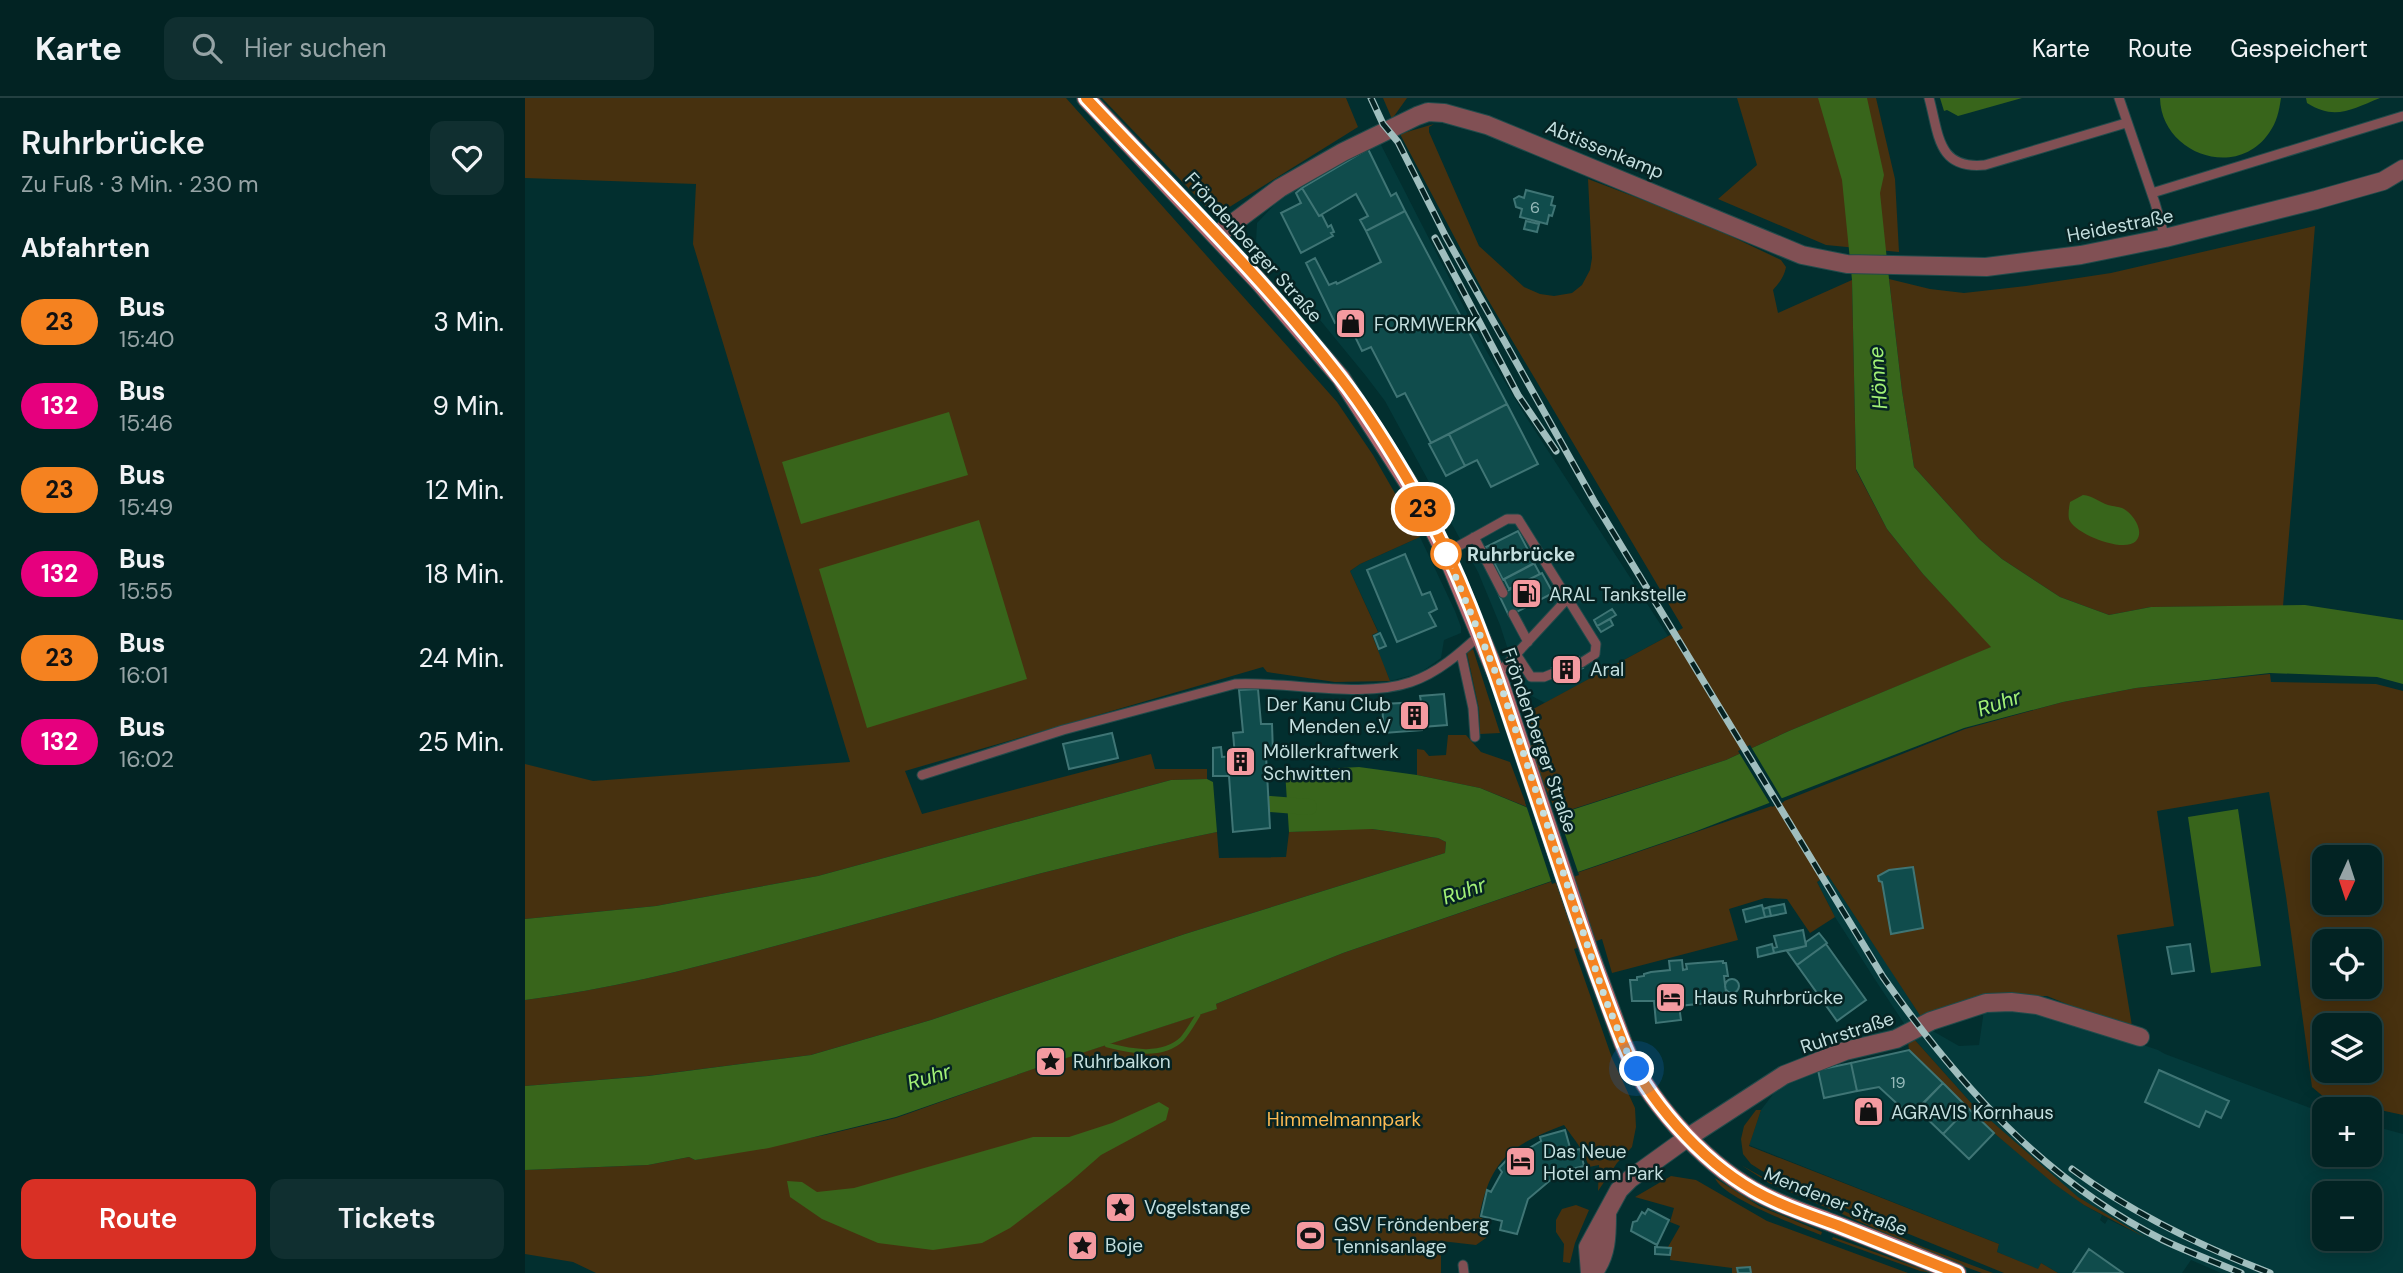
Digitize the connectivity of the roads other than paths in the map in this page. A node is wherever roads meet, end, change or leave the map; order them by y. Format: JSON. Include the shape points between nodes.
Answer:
{"nodes":[{"id":1,"x":1086,"y":98,"type":"edge"},
{"id":2,"x":1929,"y":98,"type":"edge"},
{"id":3,"x":2119,"y":98,"type":"edge"},
{"id":4,"x":2403,"y":116,"type":"edge"},
{"id":5,"x":2126,"y":123,"type":"junction"},
{"id":6,"x":2403,"y":169,"type":"edge"},
{"id":7,"x":2152,"y":193,"type":"junction"},
{"id":8,"x":1217,"y":235,"type":"junction"},
{"id":9,"x":2165,"y":238,"type":"junction"},
{"id":10,"x":1841,"y":263,"type":"joint"},
{"id":11,"x":1474,"y":537,"type":"junction"},
{"id":12,"x":1446,"y":553,"type":"junction"},
{"id":13,"x":1503,"y":593,"type":"dead end"},
{"id":14,"x":1568,"y":598,"type":"junction"},
{"id":15,"x":1513,"y":614,"type":"dead end"},
{"id":16,"x":1481,"y":634,"type":"junction"},
{"id":17,"x":1528,"y":642,"type":"junction"},
{"id":18,"x":1461,"y":653,"type":"junction"},
{"id":19,"x":1516,"y":654,"type":"junction"},
{"id":20,"x":1581,"y":663,"type":"dead end"},
{"id":21,"x":1554,"y":673,"type":"dead end"},
{"id":22,"x":1497,"y":675,"type":"junction"},
{"id":23,"x":1475,"y":737,"type":"dead end"},
{"id":24,"x":922,"y":775,"type":"dead end"},
{"id":25,"x":1558,"y":858,"type":"joint"},
{"id":26,"x":2140,"y":1037,"type":"dead end"},
{"id":27,"x":1687,"y":1138,"type":"junction"},
{"id":28,"x":1591,"y":1273,"type":"edge"},
{"id":29,"x":1957,"y":1273,"type":"edge"}],
"edges":[{"from":1,"to":8,"type":"main road","name":"Fröndenberger Straße"},
{"from":2,"to":5,"type":"lane","via":[[1944,152],[1969,166]]},
{"from":3,"to":5,"type":"lane"},
{"from":4,"to":7,"type":"lane"},
{"from":5,"to":7,"type":"lane"},
{"from":6,"to":9,"type":"street","name":"Heidestraße","via":[[2383,181]]},
{"from":7,"to":9,"type":"lane"},
{"from":8,"to":10,"type":"street","name":"Abtissenkamp","via":[[1280,188],[1343,152],[1392,127],[1436,112],[1521,137],[1802,255]]},
{"from":8,"to":12,"type":"main road","name":"Fröndenberger Straße","via":[[1341,378],[1416,495]]},
{"from":9,"to":10,"type":"street","name":"Heidestraße","via":[[1986,267]]},
{"from":11,"to":12,"type":"lane"},
{"from":11,"to":13,"type":"lane"},
{"from":11,"to":14,"type":"lane","via":[[1507,519],[1518,519]]},
{"from":12,"to":16,"type":"main road","name":"Fröndenberger Straße"},
{"from":14,"to":17,"type":"lane"},
{"from":14,"to":20,"type":"lane","via":[[1597,648]]},
{"from":15,"to":17,"type":"lane"},
{"from":16,"to":18,"type":"lane"},
{"from":16,"to":22,"type":"main road","name":"Fröndenberger Straße"},
{"from":17,"to":19,"type":"lane"},
{"from":18,"to":23,"type":"lane"},
{"from":18,"to":24,"type":"lane","via":[[1427,675],[1383,688],[1234,684],[1063,730]]},
{"from":19,"to":21,"type":"lane","via":[[1531,677]]},
{"from":19,"to":22,"type":"lane"},
{"from":22,"to":25,"type":"main road","name":"Fröndenberger Straße"},
{"from":25,"to":27,"type":"main road","name":"Mendener Straße","via":[[1629,1057]]},
{"from":26,"to":27,"type":"street","name":"Ruhrstraße","via":[[2037,1005],[1986,1003],[1931,1021],[1896,1039],[1845,1051],[1784,1075]]},
{"from":27,"to":28,"type":"street","name":"Ruhrstraße","via":[[1619,1190],[1607,1213],[1605,1252]]},
{"from":27,"to":29,"type":"main road","name":"Mendener Straße","via":[[1754,1191]]}]}
